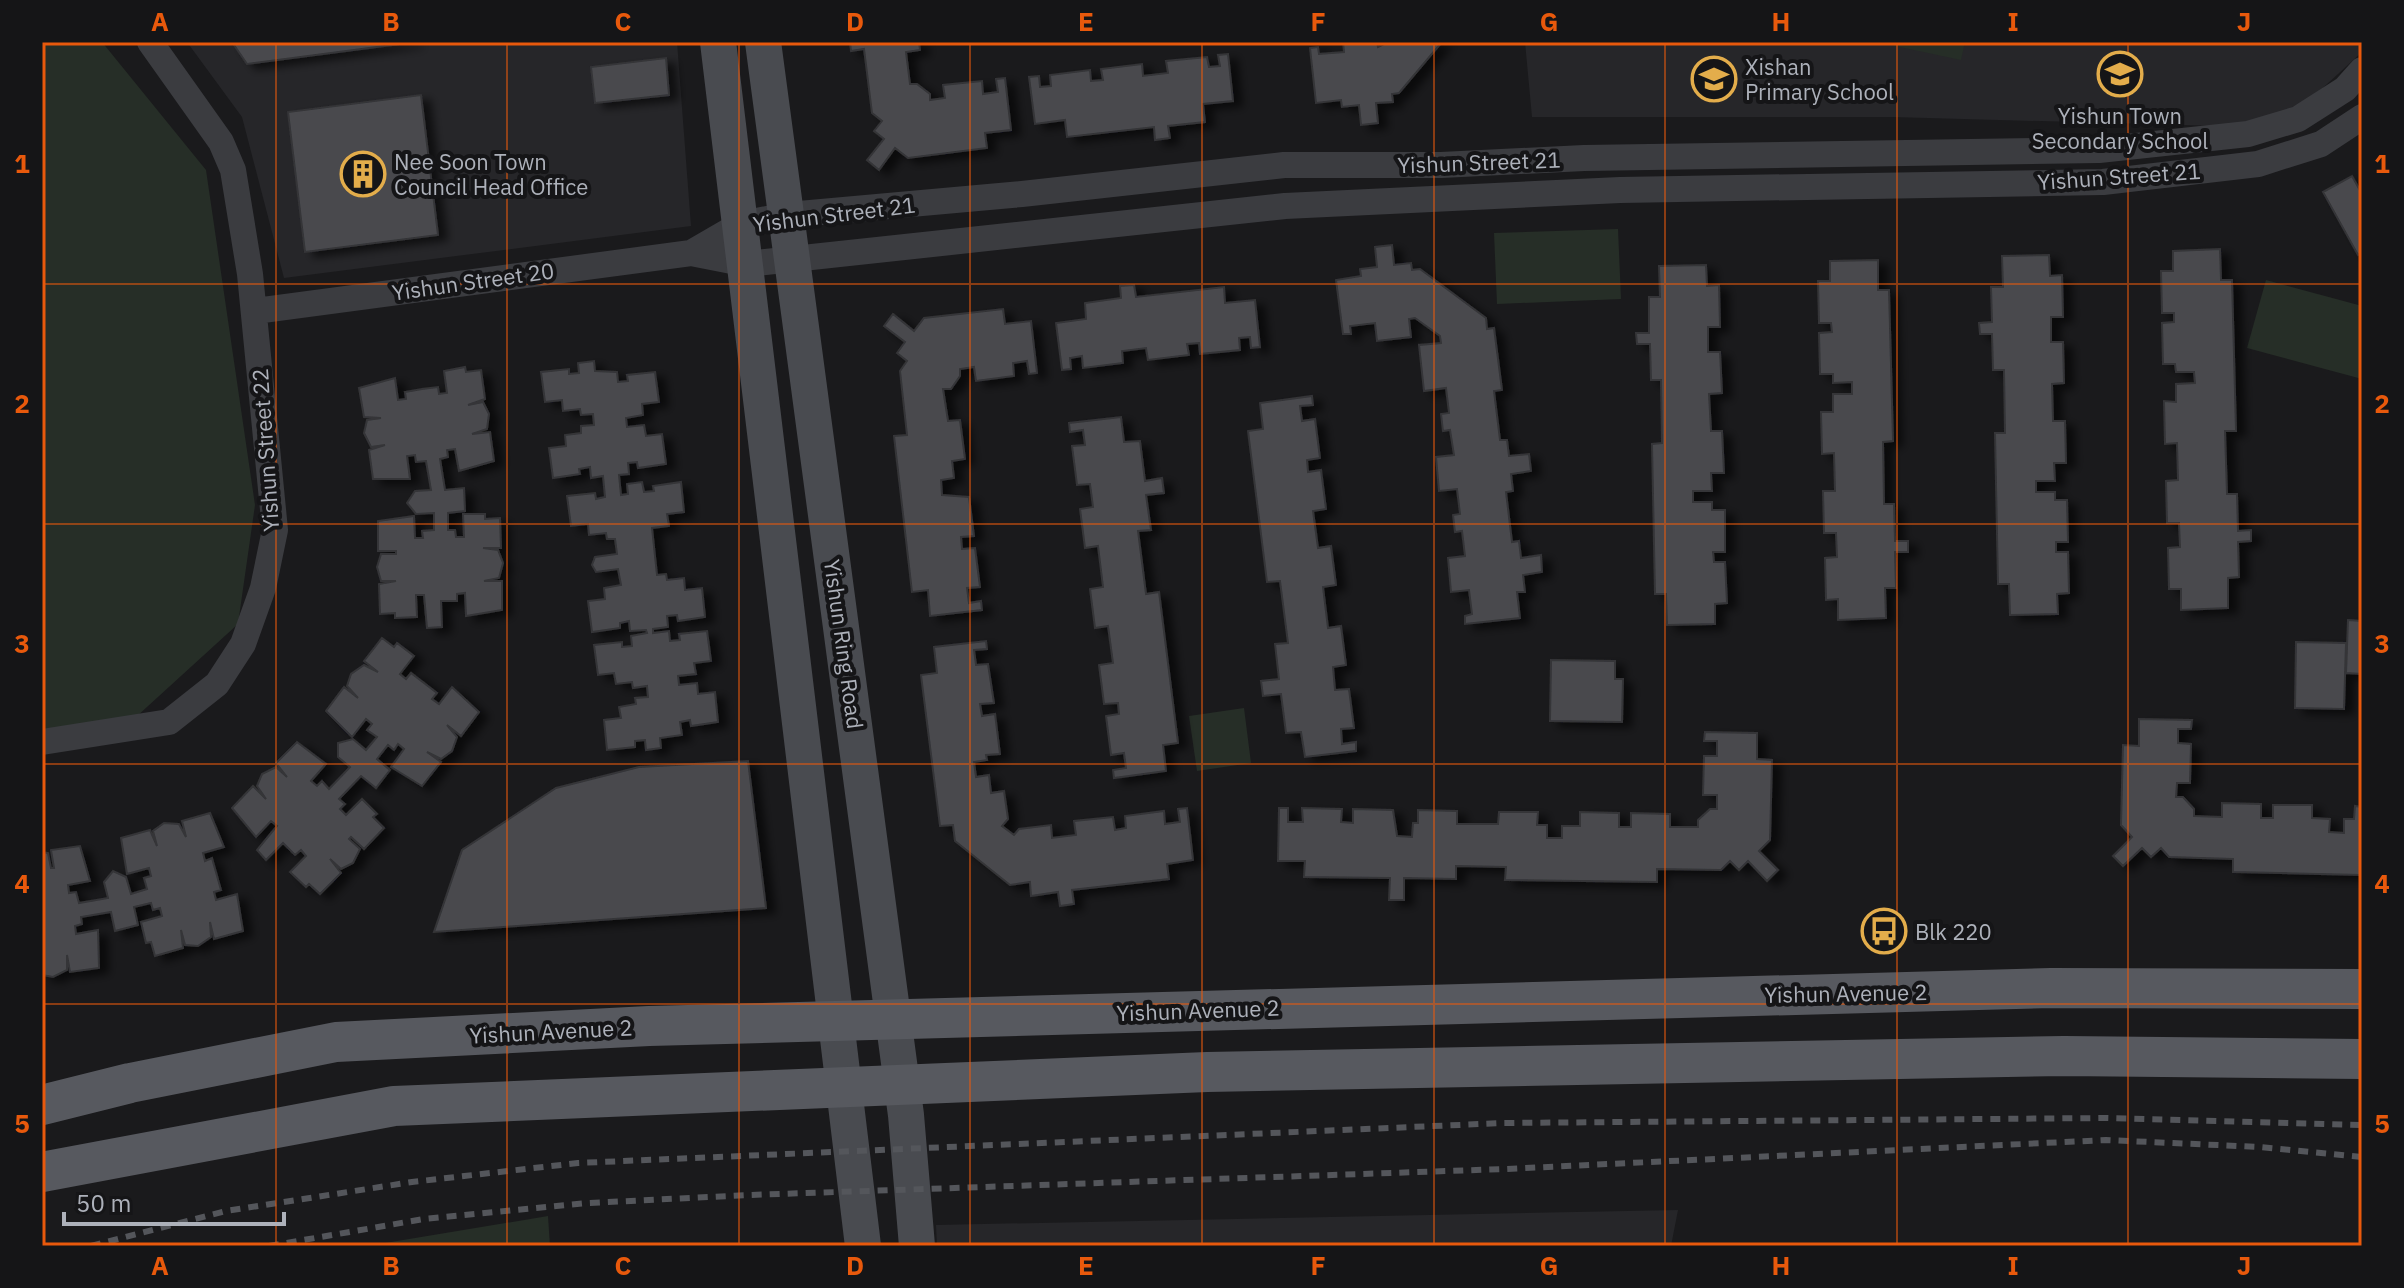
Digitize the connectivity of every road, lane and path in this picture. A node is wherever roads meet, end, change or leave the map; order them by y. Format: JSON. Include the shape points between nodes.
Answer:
{"nodes":[{"id":1,"x":150,"y":42,"type":"edge"},
{"id":2,"x":718,"y":42,"type":"edge"},
{"id":3,"x":763,"y":42,"type":"edge"},
{"id":4,"x":2362,"y":70,"type":"edge"},
{"id":5,"x":2362,"y":117,"type":"edge"},
{"id":6,"x":788,"y":215,"type":"junction"},
{"id":7,"x":741,"y":224,"type":"junction"},
{"id":8,"x":691,"y":253,"type":"junction"},
{"id":9,"x":792,"y":260,"type":"junction"},
{"id":10,"x":747,"y":264,"type":"junction"},
{"id":11,"x":255,"y":311,"type":"junction"},
{"id":12,"x":42,"y":742,"type":"edge"},
{"id":13,"x":2362,"y":989,"type":"edge"},
{"id":14,"x":893,"y":1019,"type":"junction"},
{"id":15,"x":835,"y":1020,"type":"junction"},
{"id":16,"x":2362,"y":1059,"type":"edge"},
{"id":17,"x":902,"y":1085,"type":"junction"},
{"id":18,"x":843,"y":1087,"type":"junction"},
{"id":19,"x":42,"y":1105,"type":"edge"},
{"id":20,"x":42,"y":1172,"type":"edge"},
{"id":21,"x":863,"y":1246,"type":"edge"},
{"id":22,"x":917,"y":1246,"type":"edge"}],
"edges":[{"from":1,"to":11,"type":"street","name":"Yishun Street 22","via":[[221,142],[233,170]]},
{"from":2,"to":7,"type":"main road"},
{"from":3,"to":6,"type":"main road","name":"Yishun Ring Road"},
{"from":4,"to":6,"type":"street","name":"Yishun Street 21","via":[[2345,89],[2298,119],[2248,134],[2099,150],[1284,165]]},
{"from":5,"to":9,"type":"street","name":"Yishun Street 21","via":[[2321,144],[2258,164],[2103,182],[1620,190],[1285,206]]},
{"from":6,"to":7,"type":"street","name":"Yishun Street 21"},
{"from":6,"to":9,"type":"main road","name":"Yishun Ring Road"},
{"from":7,"to":8,"type":"street","name":"Yishun Street 21"},
{"from":7,"to":10,"type":"main road"},
{"from":8,"to":10,"type":"street","name":"Yishun Street 21"},
{"from":8,"to":11,"type":"street","name":"Yishun Street 20"},
{"from":9,"to":10,"type":"street","name":"Yishun Street 21"},
{"from":9,"to":14,"type":"main road","name":"Yishun Ring Road"},
{"from":10,"to":15,"type":"main road"},
{"from":11,"to":12,"type":"street","name":"Yishun Street 22","via":[[275,530],[263,588],[243,644],[217,684],[169,722]]},
{"from":13,"to":14,"type":"main road","name":"Yishun Avenue 2","via":[[2051,988]]},
{"from":14,"to":15,"type":"main road","name":"Yishun Avenue 2"},
{"from":14,"to":17,"type":"main road","name":"Yishun Ring Road"},
{"from":15,"to":18,"type":"main road"},
{"from":15,"to":19,"type":"main road","name":"Yishun Avenue 2","via":[[336,1042]]},
{"from":16,"to":17,"type":"main road","via":[[2064,1056],[1207,1072]]},
{"from":17,"to":18,"type":"main road"},
{"from":17,"to":22,"type":"main road","name":"Yishun Ring Road"},
{"from":18,"to":20,"type":"main road","via":[[394,1106]]},
{"from":18,"to":21,"type":"main road"}]}
